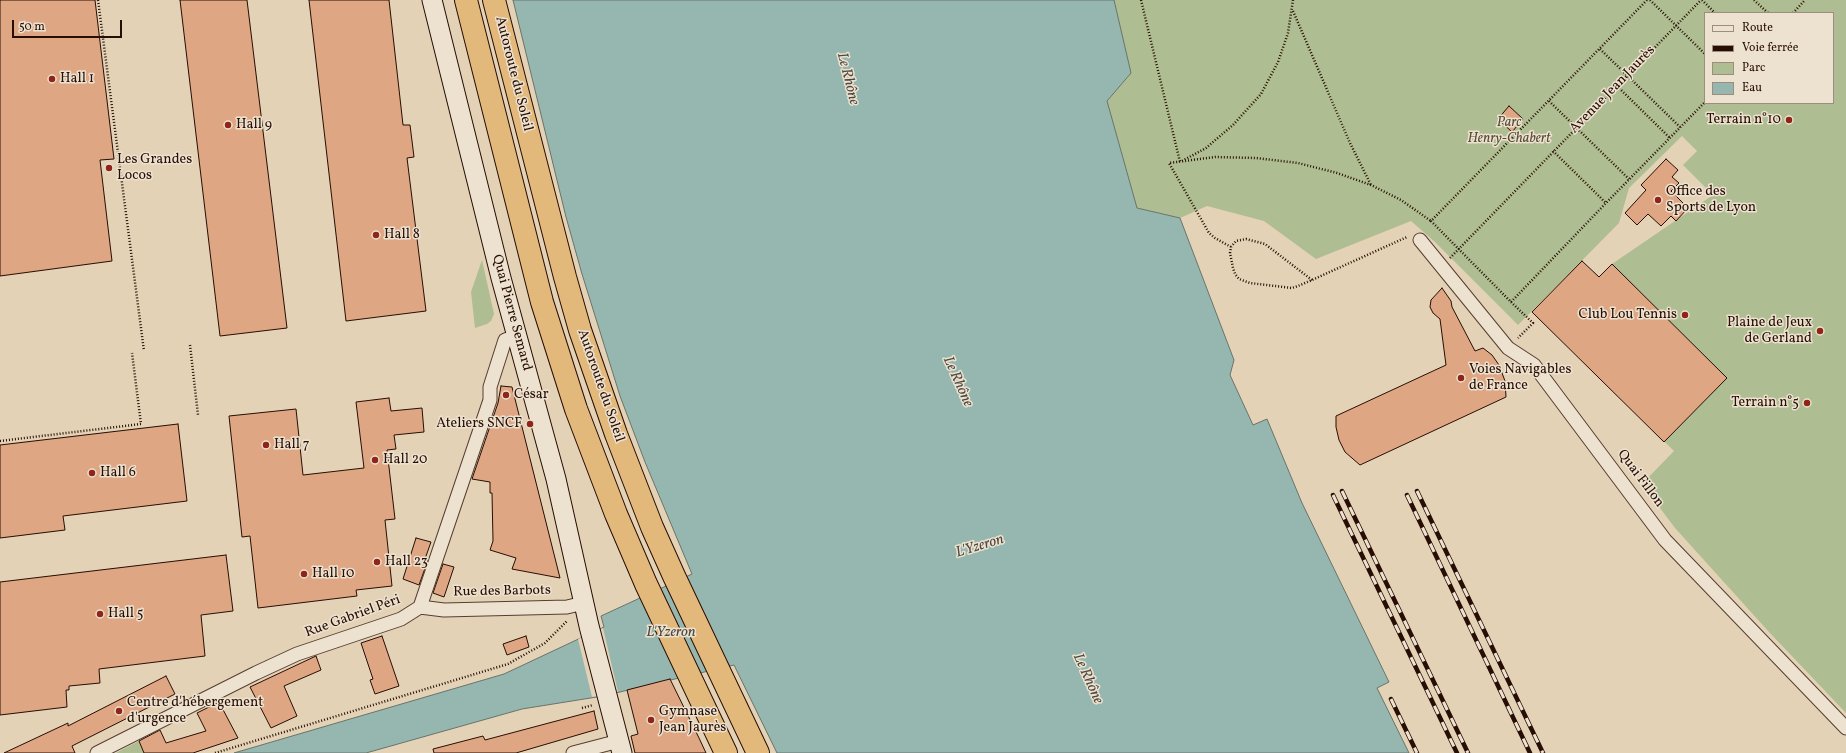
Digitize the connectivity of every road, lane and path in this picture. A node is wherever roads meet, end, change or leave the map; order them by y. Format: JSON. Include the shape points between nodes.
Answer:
{"nodes":[{"id":1,"x":98,"y":0,"type":"edge"},
{"id":2,"x":432,"y":0,"type":"edge"},
{"id":3,"x":466,"y":0,"type":"edge"},
{"id":4,"x":494,"y":0,"type":"edge"},
{"id":5,"x":1141,"y":0,"type":"edge"},
{"id":6,"x":1293,"y":0,"type":"edge"},
{"id":7,"x":1647,"y":0,"type":"edge"},
{"id":8,"x":1650,"y":0,"type":"edge"},
{"id":9,"x":1701,"y":0,"type":"edge"},
{"id":10,"x":1754,"y":0,"type":"edge"},
{"id":11,"x":1805,"y":0,"type":"edge"},
{"id":12,"x":1292,"y":10,"type":"junction"},
{"id":13,"x":1714,"y":12,"type":"edge"},
{"id":14,"x":1767,"y":12,"type":"edge"},
{"id":15,"x":1794,"y":12,"type":"edge"},
{"id":16,"x":1676,"y":25,"type":"junction"},
{"id":17,"x":1600,"y":49,"type":"junction"},
{"id":18,"x":1704,"y":53,"type":"edge"},
{"id":19,"x":1628,"y":75,"type":"junction"},
{"id":20,"x":1617,"y":86,"type":"junction"},
{"id":21,"x":1549,"y":100,"type":"junction"},
{"id":22,"x":1704,"y":103,"type":"edge"},
{"id":23,"x":1576,"y":127,"type":"junction"},
{"id":24,"x":1680,"y":127,"type":"junction"},
{"id":25,"x":1670,"y":138,"type":"junction"},
{"id":26,"x":1553,"y":151,"type":"junction"},
{"id":27,"x":1180,"y":162,"type":"junction"},
{"id":28,"x":1629,"y":179,"type":"junction"},
{"id":29,"x":1371,"y":185,"type":"junction"},
{"id":30,"x":1606,"y":202,"type":"junction"},
{"id":31,"x":1431,"y":221,"type":"junction"},
{"id":32,"x":1420,"y":240,"type":"joint"},
{"id":33,"x":1231,"y":247,"type":"junction"},
{"id":34,"x":1458,"y":249,"type":"junction"},
{"id":35,"x":1312,"y":280,"type":"junction"},
{"id":36,"x":1511,"y":302,"type":"junction"},
{"id":37,"x":516,"y":336,"type":"junction"},
{"id":38,"x":190,"y":345,"type":"dead end"},
{"id":39,"x":1508,"y":348,"type":"junction"},
{"id":40,"x":144,"y":351,"type":"dead end"},
{"id":41,"x":132,"y":353,"type":"dead end"},
{"id":42,"x":198,"y":414,"type":"dead end"},
{"id":43,"x":0,"y":441,"type":"edge"},
{"id":44,"x":584,"y":603,"type":"junction"},
{"id":45,"x":420,"y":607,"type":"junction"},
{"id":46,"x":569,"y":619,"type":"dead end"},
{"id":47,"x":1846,"y":728,"type":"edge"},
{"id":48,"x":620,"y":747,"type":"edge"},
{"id":49,"x":97,"y":753,"type":"edge"},
{"id":50,"x":215,"y":753,"type":"edge"},
{"id":51,"x":573,"y":753,"type":"edge"},
{"id":52,"x":726,"y":753,"type":"edge"},
{"id":53,"x":758,"y":753,"type":"edge"}],
"edges":[{"from":1,"to":40,"type":"path"},
{"from":2,"to":37,"type":"main road","name":"Quai Pierre Semard"},
{"from":3,"to":52,"type":"highway","name":"Autoroute du Soleil","via":[[542,302],[576,409],[646,584]]},
{"from":4,"to":53,"type":"highway","name":"Autoroute du Soleil","via":[[549,220],[580,330],[632,479],[674,576]]},
{"from":5,"to":27,"type":"path"},
{"from":6,"to":12,"type":"path"},
{"from":7,"to":17,"type":"path"},
{"from":8,"to":16,"type":"path"},
{"from":9,"to":13,"type":"path"},
{"from":9,"to":16,"type":"path","name":"Avenue Jean Jaurès"},
{"from":10,"to":14,"type":"path"},
{"from":11,"to":15,"type":"path"},
{"from":12,"to":27,"type":"path","via":[[1288,33],[1278,62],[1261,94],[1233,125],[1206,148]]},
{"from":12,"to":29,"type":"path"},
{"from":16,"to":18,"type":"path"},
{"from":16,"to":19,"type":"path","name":"Avenue Jean Jaurès"},
{"from":17,"to":19,"type":"path"},
{"from":17,"to":21,"type":"path"},
{"from":19,"to":20,"type":"path","name":"Avenue Jean Jaurès"},
{"from":19,"to":24,"type":"path"},
{"from":20,"to":23,"type":"path","name":"Avenue Jean Jaurès"},
{"from":20,"to":25,"type":"path"},
{"from":21,"to":23,"type":"path"},
{"from":21,"to":31,"type":"path"},
{"from":22,"to":24,"type":"path"},
{"from":23,"to":26,"type":"path","name":"Avenue Jean Jaurès"},
{"from":23,"to":28,"type":"path"},
{"from":24,"to":25,"type":"path"},
{"from":25,"to":28,"type":"path"},
{"from":26,"to":30,"type":"path"},
{"from":26,"to":34,"type":"path","name":"Avenue Jean Jaurès"},
{"from":27,"to":29,"type":"path","via":[[1215,157],[1298,163],[1337,172]]},
{"from":27,"to":33,"type":"path","via":[[1168,163],[1209,233]]},
{"from":28,"to":30,"type":"path"},
{"from":29,"to":31,"type":"path","via":[[1401,200]]},
{"from":30,"to":36,"type":"path"},
{"from":31,"to":34,"type":"path"},
{"from":32,"to":35,"type":"path","via":[[1410,236]]},
{"from":32,"to":39,"type":"street","name":"Quai Fillon"},
{"from":33,"to":35,"type":"path","via":[[1236,242],[1246,239],[1266,244]]},
{"from":33,"to":35,"type":"path","via":[[1232,268],[1240,279],[1250,283],[1292,288]]},
{"from":34,"to":36,"type":"path"},
{"from":36,"to":39,"type":"path","via":[[1533,323]]},
{"from":37,"to":44,"type":"main road","name":"Quai Pierre Semard","via":[[556,479]]},
{"from":37,"to":45,"type":"street","name":"Rue Gabriel Péri","via":[[506,340],[490,388],[490,400]]},
{"from":38,"to":42,"type":"path"},
{"from":39,"to":47,"type":"street","name":"Quai Fillon","via":[[1534,365],[1665,540]]},
{"from":41,"to":43,"type":"path","via":[[142,424]]},
{"from":44,"to":45,"type":"street","name":"Rue des Barbots","via":[[564,607],[444,610]]},
{"from":44,"to":48,"type":"main road","name":"Quai Pierre Semard"},
{"from":45,"to":49,"type":"street","name":"Rue Gabriel Péri","via":[[401,619],[297,654]]},
{"from":46,"to":50,"type":"path","via":[[545,643],[508,664]]},
{"from":48,"to":51,"type":"street"}]}
